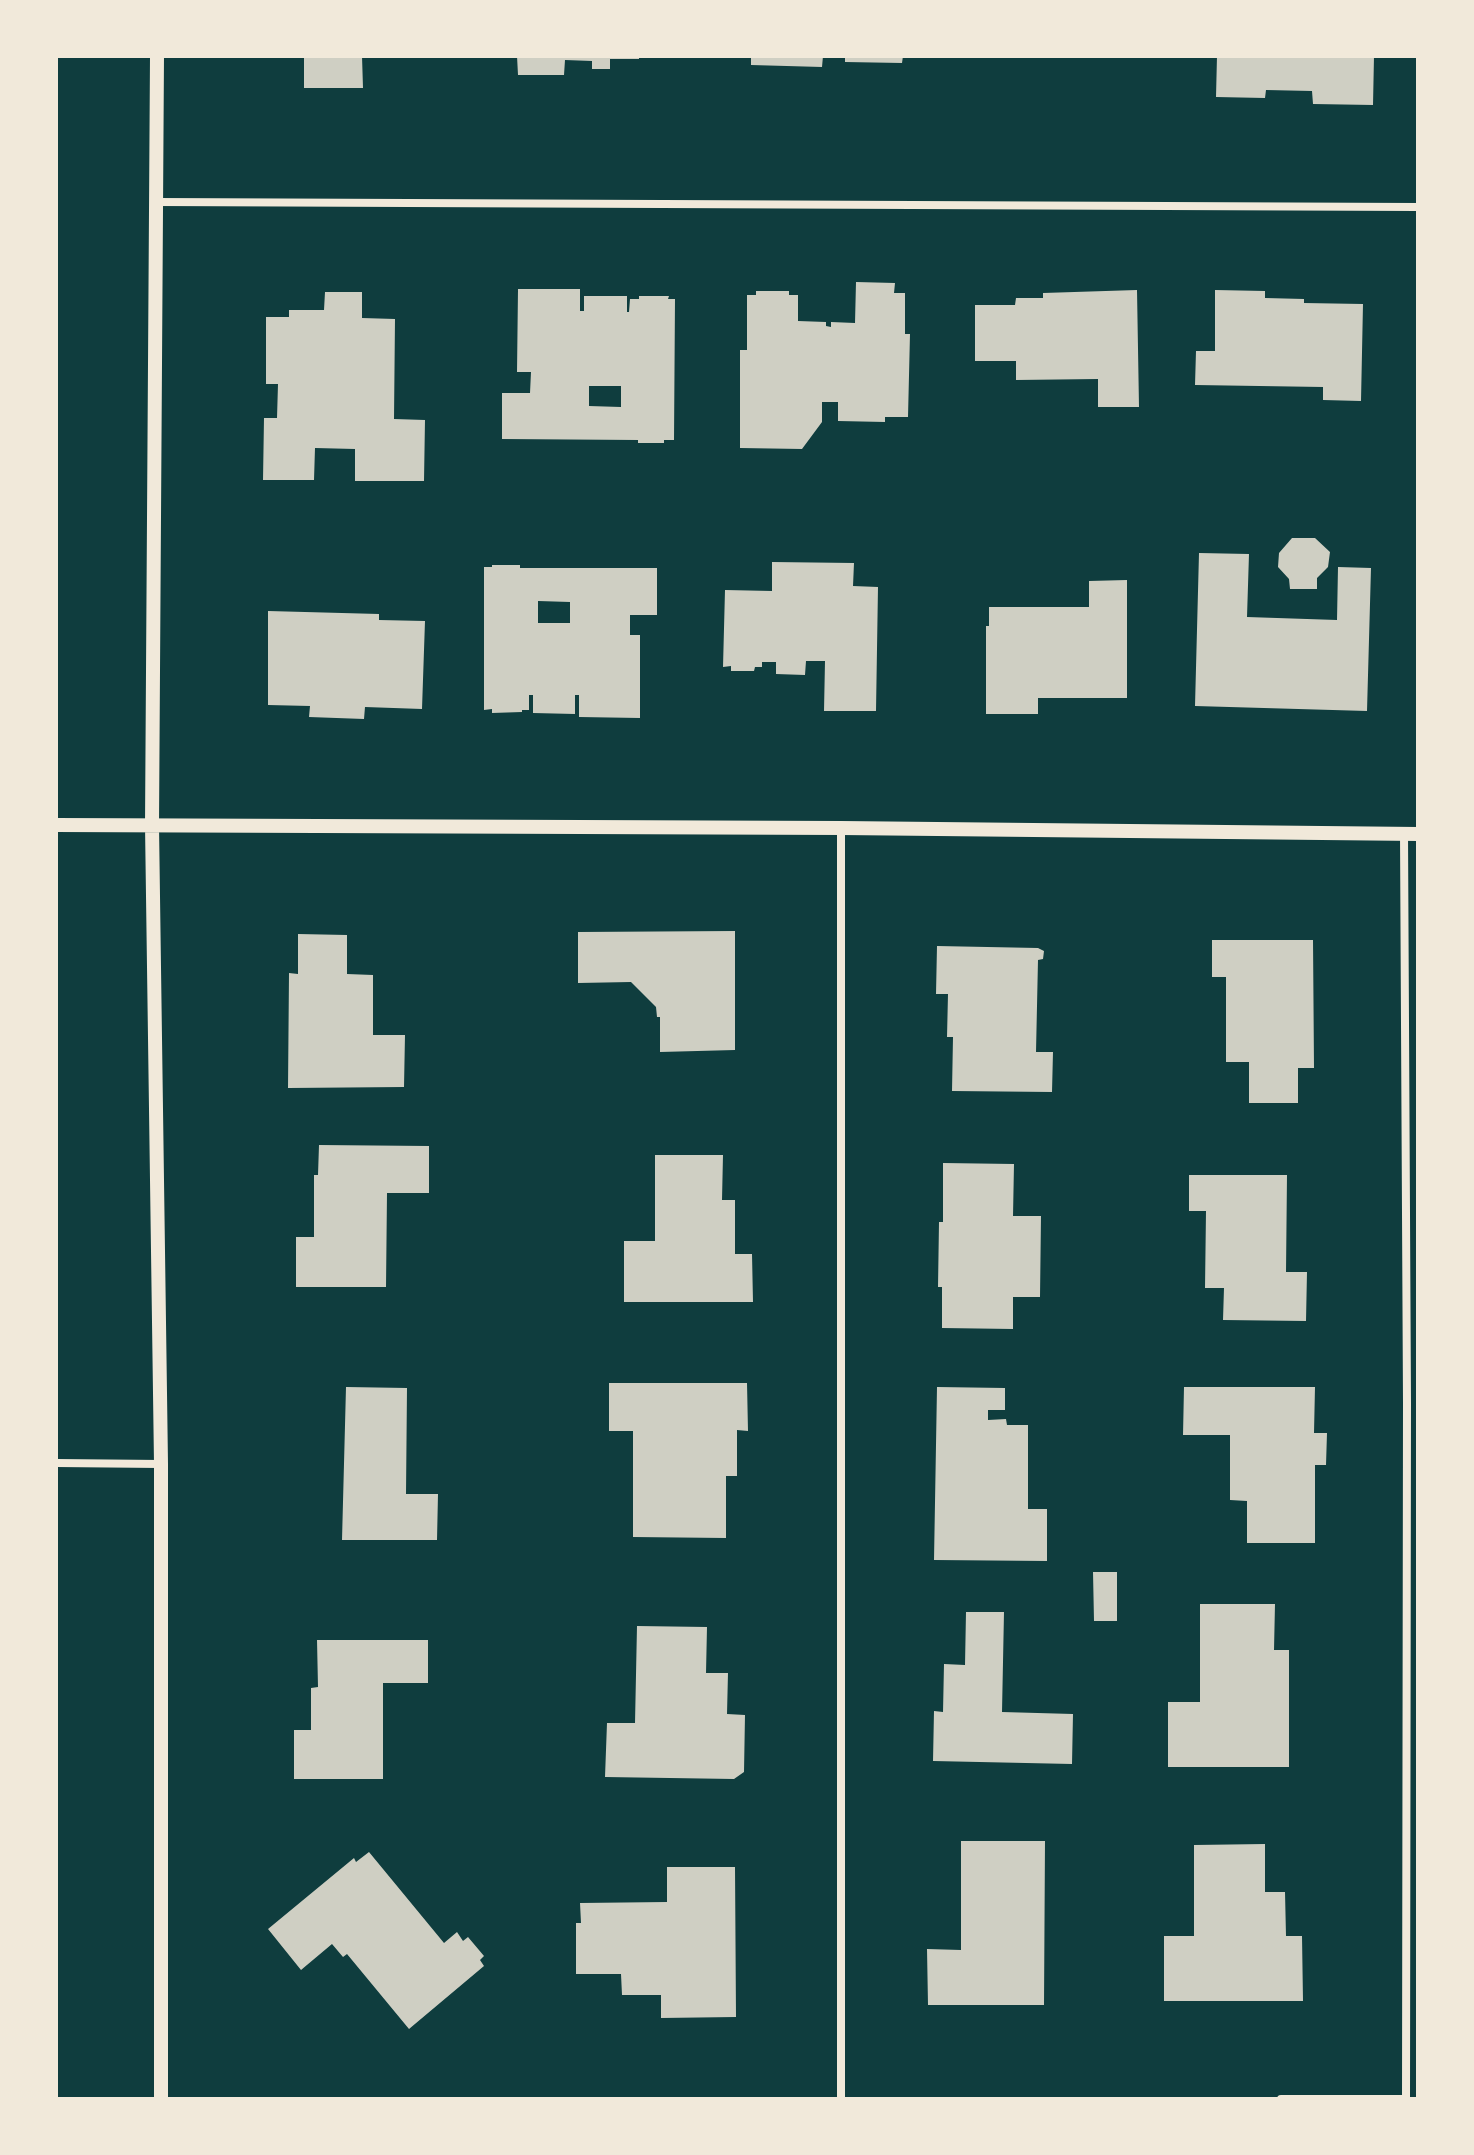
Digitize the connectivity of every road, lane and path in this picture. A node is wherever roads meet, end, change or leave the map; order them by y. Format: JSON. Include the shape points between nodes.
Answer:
{"nodes":[{"id":1,"x":157,"y":56,"type":"edge"},
{"id":2,"x":156,"y":202,"type":"junction"},
{"id":3,"x":1418,"y":207,"type":"edge"},
{"id":4,"x":56,"y":825,"type":"edge"},
{"id":5,"x":152,"y":825,"type":"junction"},
{"id":6,"x":841,"y":828,"type":"junction"},
{"id":7,"x":1411,"y":834,"type":"edge"},
{"id":8,"x":1407,"y":1403,"type":"junction"},
{"id":9,"x":1418,"y":1403,"type":"edge"},
{"id":10,"x":56,"y":1463,"type":"edge"},
{"id":11,"x":161,"y":1464,"type":"junction"},
{"id":12,"x":1407,"y":1958,"type":"junction"},
{"id":13,"x":1418,"y":1959,"type":"edge"},
{"id":14,"x":161,"y":2099,"type":"edge"},
{"id":15,"x":841,"y":2099,"type":"edge"},
{"id":16,"x":1281,"y":2099,"type":"edge"},
{"id":17,"x":1406,"y":2099,"type":"edge"}],
"edges":[{"from":1,"to":2,"type":"street"},
{"from":2,"to":3,"type":"street"},
{"from":2,"to":5,"type":"street"},
{"from":4,"to":5,"type":"street"},
{"from":5,"to":6,"type":"street"},
{"from":5,"to":11,"type":"street"},
{"from":6,"to":7,"type":"street"},
{"from":6,"to":15,"type":"street"},
{"from":7,"to":8,"type":"street"},
{"from":8,"to":9,"type":"street"},
{"from":8,"to":12,"type":"street"},
{"from":10,"to":11,"type":"street"},
{"from":11,"to":14,"type":"street"},
{"from":12,"to":13,"type":"street"},
{"from":12,"to":17,"type":"street"},
{"from":16,"to":17,"type":"street"}]}
